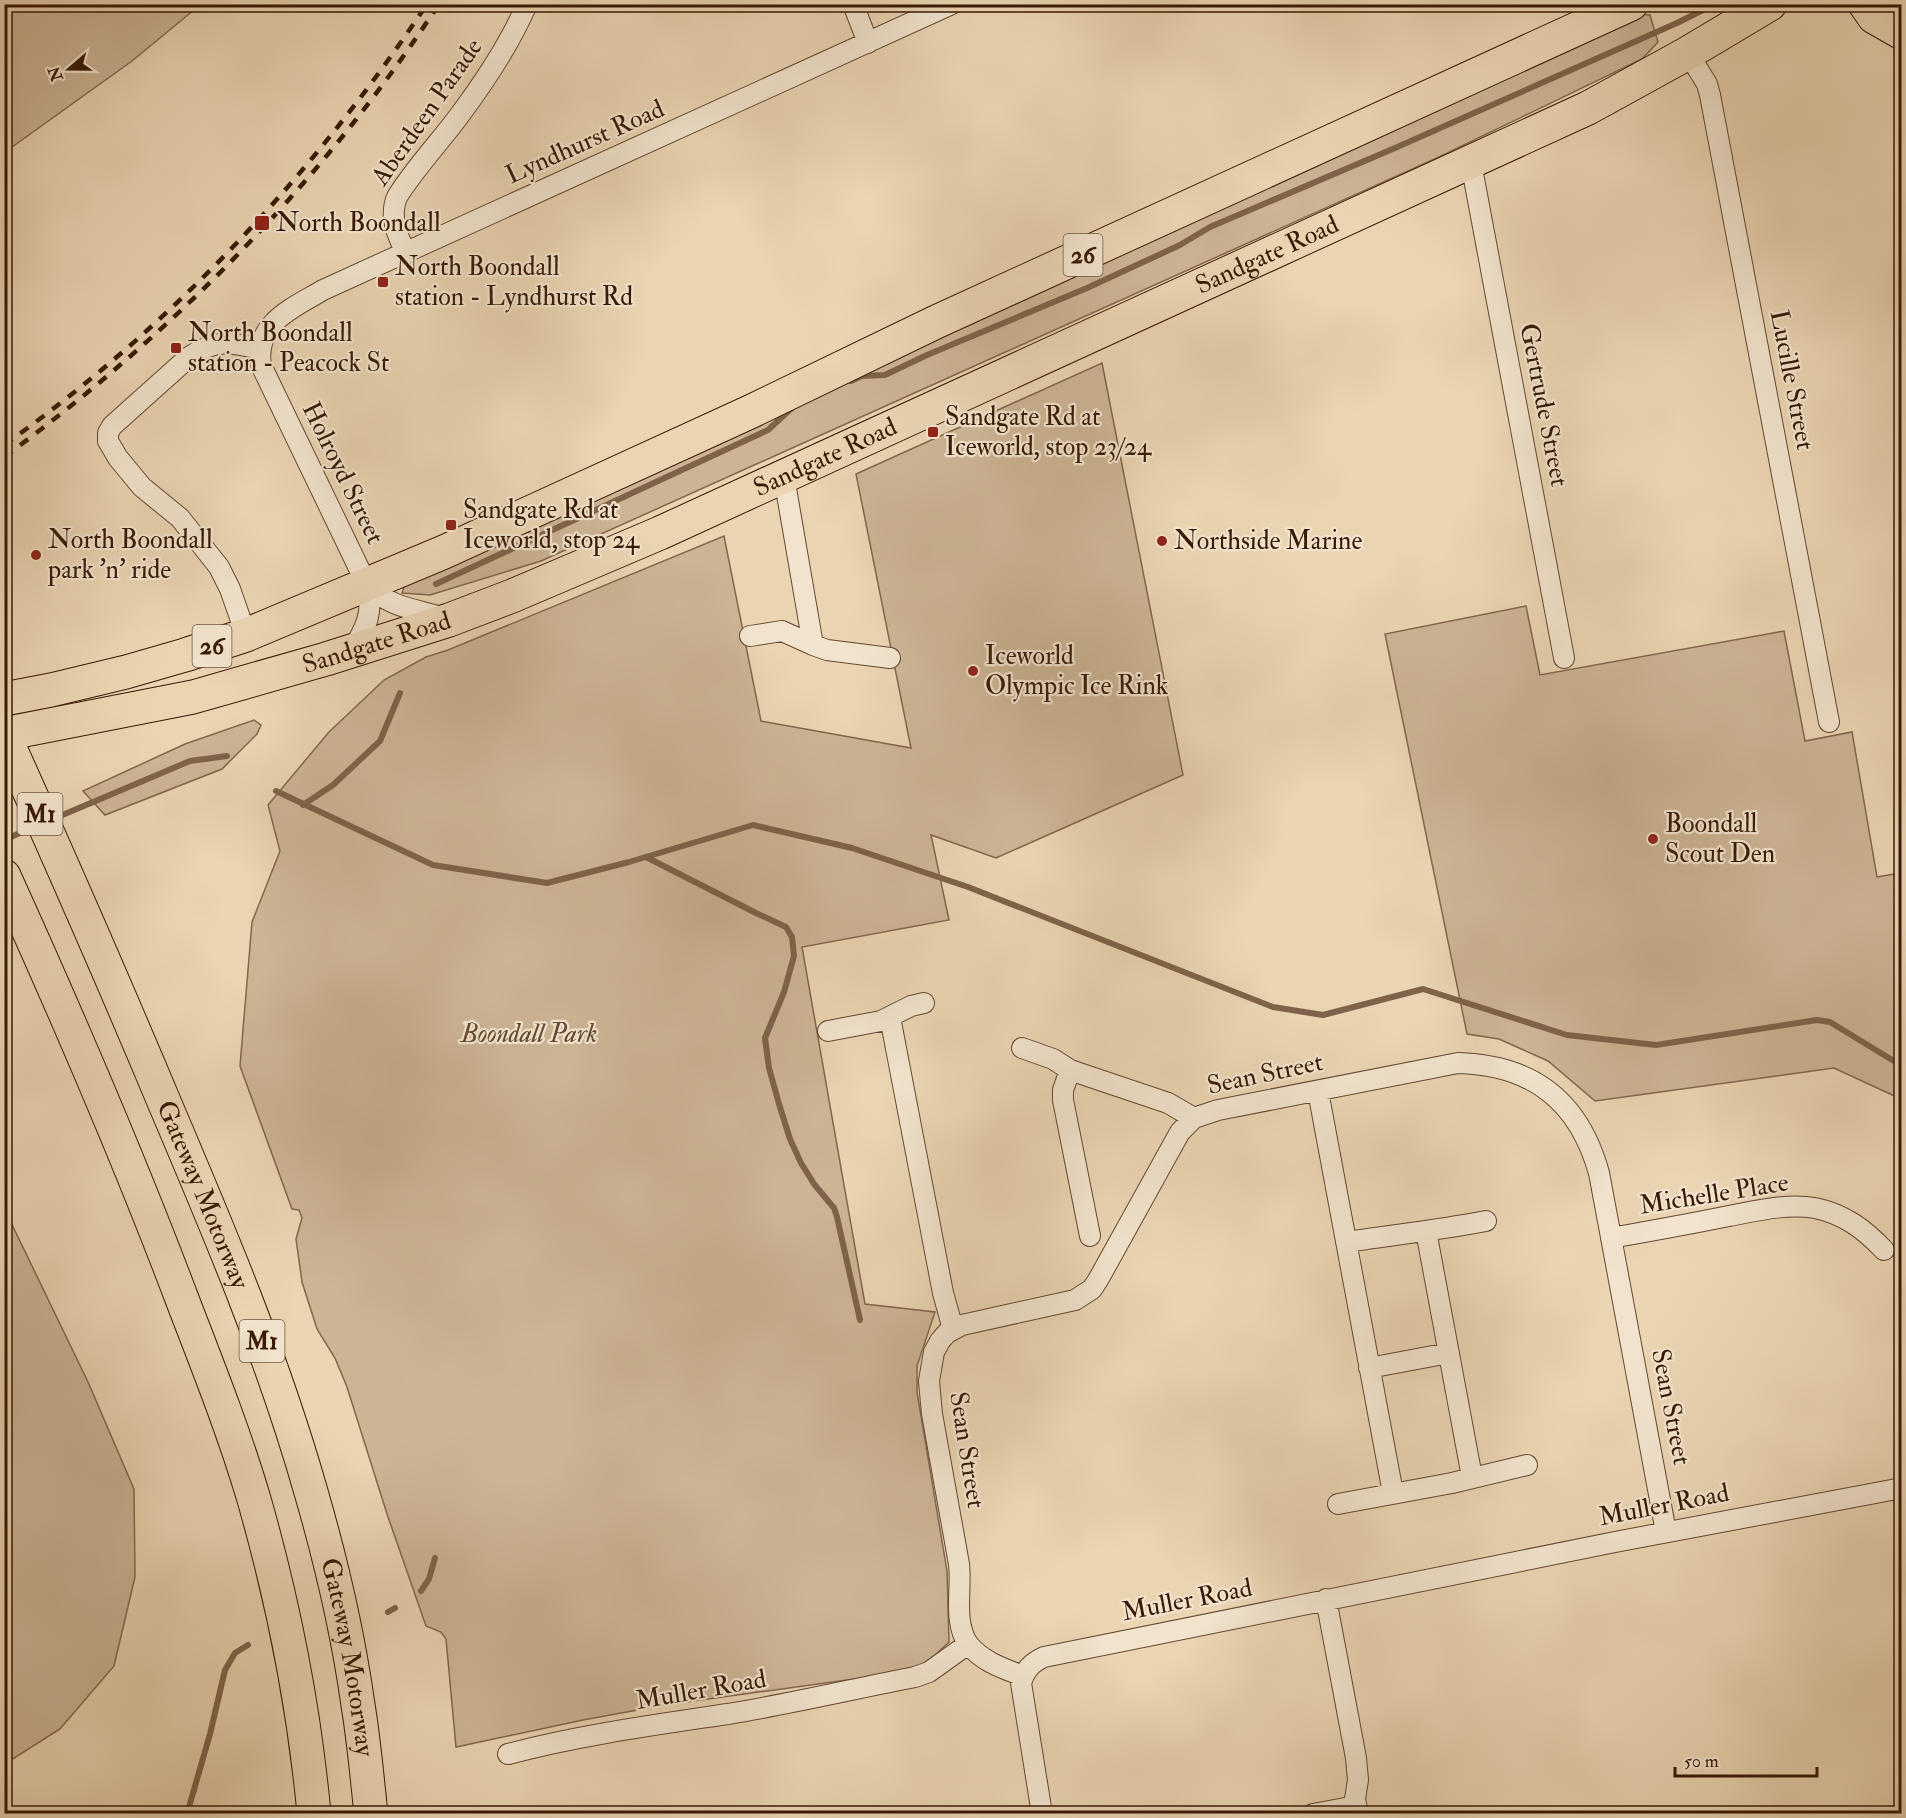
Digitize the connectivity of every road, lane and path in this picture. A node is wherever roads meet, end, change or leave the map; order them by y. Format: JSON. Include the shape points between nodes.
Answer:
{"nodes":[{"id":1,"x":527,"y":4,"type":"edge"},
{"id":2,"x":852,"y":4,"type":"edge"},
{"id":3,"x":952,"y":4,"type":"edge"},
{"id":4,"x":1631,"y":4,"type":"edge"},
{"id":5,"x":1770,"y":4,"type":"edge"},
{"id":6,"x":1865,"y":4,"type":"edge"},
{"id":7,"x":1895,"y":4,"type":"edge"},
{"id":8,"x":1902,"y":32,"type":"edge"},
{"id":9,"x":868,"y":43,"type":"junction"},
{"id":10,"x":1688,"y":53,"type":"junction"},
{"id":11,"x":1471,"y":163,"type":"junction"},
{"id":12,"x":406,"y":253,"type":"junction"},
{"id":13,"x":260,"y":349,"type":"junction"},
{"id":14,"x":784,"y":477,"type":"junction"},
{"id":15,"x":367,"y":585,"type":"junction"},
{"id":16,"x":449,"y":620,"type":"junction"},
{"id":17,"x":246,"y":635,"type":"junction"},
{"id":18,"x":750,"y":636,"type":"dead end"},
{"id":19,"x":813,"y":645,"type":"junction"},
{"id":20,"x":352,"y":651,"type":"junction"},
{"id":21,"x":890,"y":658,"type":"dead end"},
{"id":22,"x":1564,"y":658,"type":"dead end"},
{"id":23,"x":4,"y":699,"type":"edge"},
{"id":24,"x":1829,"y":722,"type":"dead end"},
{"id":25,"x":4,"y":734,"type":"edge"},
{"id":26,"x":4,"y":876,"type":"edge"},
{"id":27,"x":924,"y":1003,"type":"dead end"},
{"id":28,"x":890,"y":1017,"type":"junction"},
{"id":29,"x":828,"y":1031,"type":"dead end"},
{"id":30,"x":1022,"y":1048,"type":"dead end"},
{"id":31,"x":1070,"y":1070,"type":"junction"},
{"id":32,"x":1318,"y":1091,"type":"junction"},
{"id":33,"x":1194,"y":1118,"type":"junction"},
{"id":34,"x":1486,"y":1221,"type":"dead end"},
{"id":35,"x":1426,"y":1231,"type":"junction"},
{"id":36,"x":1090,"y":1236,"type":"dead end"},
{"id":37,"x":1611,"y":1238,"type":"junction"},
{"id":38,"x":1346,"y":1242,"type":"junction"},
{"id":39,"x":1884,"y":1250,"type":"dead end"},
{"id":40,"x":954,"y":1329,"type":"junction"},
{"id":41,"x":1449,"y":1353,"type":"junction"},
{"id":42,"x":1370,"y":1368,"type":"junction"},
{"id":43,"x":1527,"y":1465,"type":"dead end"},
{"id":44,"x":1472,"y":1477,"type":"junction"},
{"id":45,"x":1902,"y":1488,"type":"edge"},
{"id":46,"x":1393,"y":1493,"type":"junction"},
{"id":47,"x":1338,"y":1504,"type":"dead end"},
{"id":48,"x":1666,"y":1532,"type":"junction"},
{"id":49,"x":1326,"y":1599,"type":"junction"},
{"id":50,"x":968,"y":1644,"type":"junction"},
{"id":51,"x":1023,"y":1676,"type":"junction"},
{"id":52,"x":508,"y":1754,"type":"dead end"},
{"id":53,"x":1357,"y":1810,"type":"edge"},
{"id":54,"x":314,"y":1814,"type":"edge"},
{"id":55,"x":371,"y":1814,"type":"edge"},
{"id":56,"x":1042,"y":1814,"type":"edge"},
{"id":57,"x":1313,"y":1814,"type":"edge"}],
"edges":[{"from":1,"to":12,"type":"street","name":"Aberdeen Parade","via":[[492,68],[397,197],[394,219]]},
{"from":2,"to":9,"type":"street"},
{"from":3,"to":9,"type":"street","name":"Lyndhurst Road"},
{"from":4,"to":15,"type":"highway","name":"Sandgate Road","number":"26"},
{"from":5,"to":10,"type":"highway","name":"Sandgate Road","number":"26"},
{"from":6,"to":8,"type":"highway","via":[[1874,17]]},
{"from":7,"to":8,"type":"main road"},
{"from":9,"to":12,"type":"street","name":"Lyndhurst Road"},
{"from":10,"to":11,"type":"highway","name":"Sandgate Road","number":"26","via":[[1588,108]]},
{"from":10,"to":24,"type":"street","name":"Lucille Street","via":[[1710,94]]},
{"from":11,"to":14,"type":"highway","name":"Sandgate Road","number":"26"},
{"from":11,"to":22,"type":"street","name":"Gertrude Street"},
{"from":12,"to":13,"type":"street","name":"Lyndhurst Road","via":[[296,306],[274,322],[263,336]]},
{"from":13,"to":15,"type":"street","name":"Holroyd Street","via":[[261,365]]},
{"from":13,"to":17,"type":"street","via":[[227,343],[199,350],[112,426],[108,436],[114,452],[137,481],[180,518],[219,567]]},
{"from":14,"to":16,"type":"highway","name":"Sandgate Road","number":"26","via":[[563,575]]},
{"from":14,"to":19,"type":"street"},
{"from":15,"to":16,"type":"street","via":[[392,603]]},
{"from":15,"to":17,"type":"highway","name":"Sandgate Road","number":"26"},
{"from":15,"to":20,"type":"street","via":[[370,612]]},
{"from":16,"to":20,"type":"highway","name":"Sandgate Road","number":"26"},
{"from":17,"to":23,"type":"highway","name":"Sandgate Road","number":"26","via":[[126,672]]},
{"from":18,"to":19,"type":"street","via":[[782,631]]},
{"from":19,"to":21,"type":"street"},
{"from":20,"to":25,"type":"highway","name":"Sandgate Road","number":"26","via":[[193,697]]},
{"from":25,"to":55,"type":"highway","name":"Gateway Motorway","number":"M1","via":[[240,1282],[273,1371],[336,1590],[358,1703]]},
{"from":26,"to":54,"type":"highway","name":"Gateway Motorway","number":"M1","via":[[146,1202],[252,1494],[300,1697]]},
{"from":27,"to":28,"type":"street"},
{"from":28,"to":29,"type":"street"},
{"from":28,"to":40,"type":"street","via":[[943,1293]]},
{"from":30,"to":31,"type":"street"},
{"from":31,"to":33,"type":"street","via":[[1168,1103]]},
{"from":31,"to":36,"type":"street","via":[[1063,1100]]},
{"from":32,"to":33,"type":"street","name":"Sean Street"},
{"from":32,"to":37,"type":"street","name":"Sean Street","via":[[1458,1063],[1494,1066],[1534,1080],[1566,1107],[1594,1152]]},
{"from":32,"to":38,"type":"street"},
{"from":33,"to":40,"type":"street","name":"Sean Street","via":[[1180,1132],[1092,1289],[1076,1300]]},
{"from":34,"to":35,"type":"street"},
{"from":35,"to":38,"type":"street"},
{"from":35,"to":41,"type":"street"},
{"from":37,"to":39,"type":"street","name":"Michelle Place","via":[[1762,1210],[1801,1207],[1844,1218],[1859,1226]]},
{"from":37,"to":48,"type":"street","name":"Sean Street"},
{"from":38,"to":42,"type":"street"},
{"from":40,"to":50,"type":"street","name":"Sean Street","via":[[934,1352],[929,1381],[959,1564],[961,1630]]},
{"from":41,"to":42,"type":"street"},
{"from":41,"to":44,"type":"street"},
{"from":42,"to":46,"type":"street"},
{"from":43,"to":44,"type":"street"},
{"from":44,"to":46,"type":"street"},
{"from":45,"to":48,"type":"street","name":"Muller Road"},
{"from":46,"to":47,"type":"street"},
{"from":48,"to":49,"type":"street","name":"Muller Road"},
{"from":49,"to":51,"type":"street","name":"Muller Road","via":[[1051,1655],[1031,1664]]},
{"from":49,"to":53,"type":"street","via":[[1356,1758]]},
{"from":50,"to":51,"type":"street","via":[[986,1661]]},
{"from":50,"to":52,"type":"street","name":"Muller Road","via":[[929,1672],[915,1677]]},
{"from":51,"to":56,"type":"street","via":[[1021,1692]]},
{"from":53,"to":57,"type":"street"}]}
